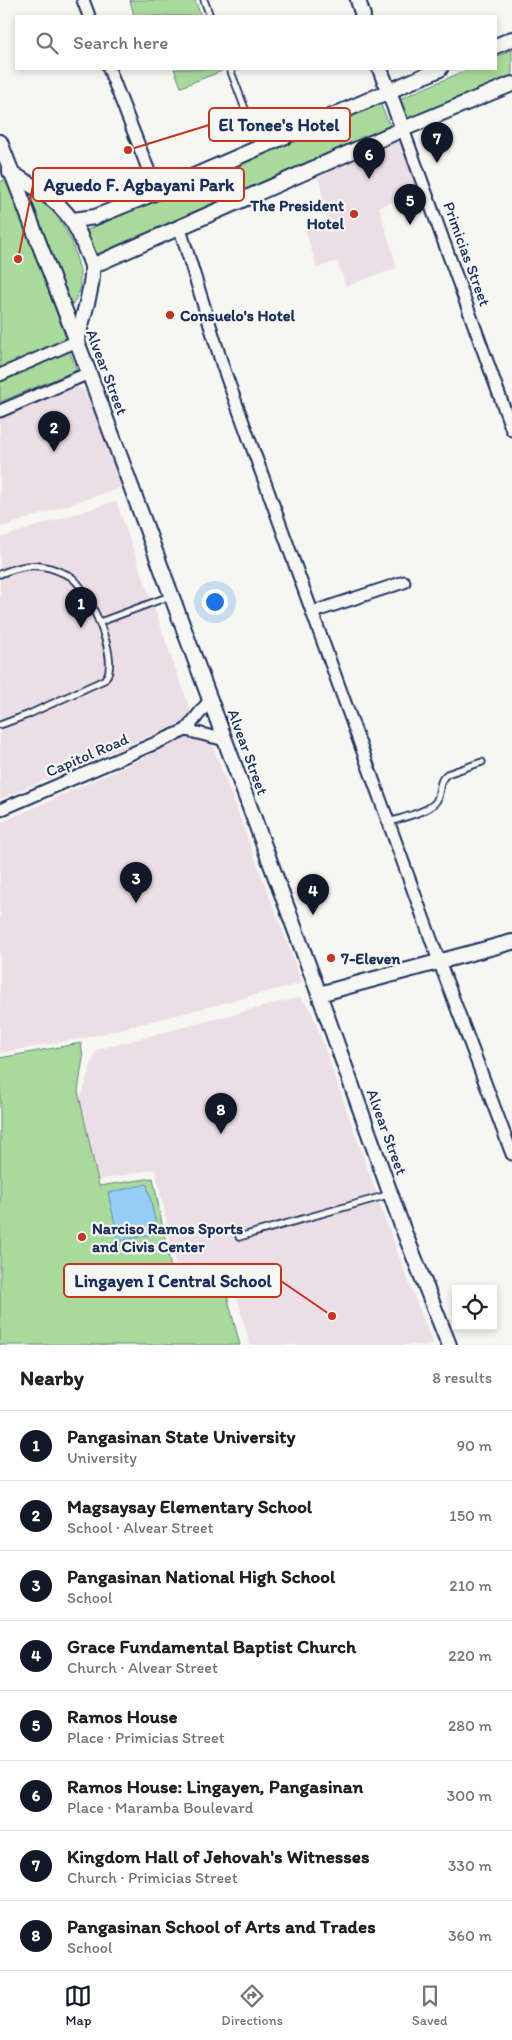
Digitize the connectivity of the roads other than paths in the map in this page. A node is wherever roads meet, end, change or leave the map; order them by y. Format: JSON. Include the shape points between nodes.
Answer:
{"nodes":[{"id":1,"x":83,"y":0,"type":"edge"},
{"id":2,"x":204,"y":0,"type":"edge"},
{"id":3,"x":358,"y":0,"type":"edge"},
{"id":4,"x":89,"y":15,"type":"edge"},
{"id":5,"x":210,"y":15,"type":"edge"},
{"id":6,"x":363,"y":15,"type":"edge"},
{"id":7,"x":512,"y":39,"type":"edge"},
{"id":8,"x":497,"y":46,"type":"edge"},
{"id":9,"x":109,"y":70,"type":"edge"},
{"id":10,"x":230,"y":70,"type":"edge"},
{"id":11,"x":380,"y":70,"type":"edge"},
{"id":12,"x":437,"y":70,"type":"edge"},
{"id":13,"x":512,"y":84,"type":"edge"},
{"id":14,"x":387,"y":90,"type":"junction"},
{"id":15,"x":403,"y":129,"type":"junction"},
{"id":16,"x":0,"y":142,"type":"edge"},
{"id":17,"x":259,"y":146,"type":"junction"},
{"id":18,"x":5,"y":174,"type":"edge"},
{"id":19,"x":157,"y":192,"type":"junction"},
{"id":20,"x":73,"y":220,"type":"junction"},
{"id":21,"x":180,"y":229,"type":"junction"},
{"id":22,"x":92,"y":266,"type":"junction"},
{"id":23,"x":77,"y":342,"type":"junction"},
{"id":24,"x":89,"y":373,"type":"junction"},
{"id":25,"x":0,"y":375,"type":"edge"},
{"id":26,"x":0,"y":411,"type":"edge"},
{"id":27,"x":512,"y":430,"type":"edge"},
{"id":28,"x":0,"y":574,"type":"edge"},
{"id":29,"x":404,"y":582,"type":"dead end"},
{"id":30,"x":171,"y":596,"type":"junction"},
{"id":31,"x":313,"y":612,"type":"junction"},
{"id":32,"x":100,"y":622,"type":"junction"},
{"id":33,"x":210,"y":700,"type":"junction"},
{"id":34,"x":0,"y":725,"type":"edge"},
{"id":35,"x":186,"y":730,"type":"junction"},
{"id":36,"x":225,"y":740,"type":"junction"},
{"id":37,"x":482,"y":762,"type":"dead end"},
{"id":38,"x":0,"y":810,"type":"edge"},
{"id":39,"x":390,"y":822,"type":"junction"},
{"id":40,"x":512,"y":942,"type":"edge"},
{"id":41,"x":439,"y":961,"type":"junction"},
{"id":42,"x":319,"y":994,"type":"junction"},
{"id":43,"x":512,"y":1154,"type":"edge"},
{"id":44,"x":391,"y":1194,"type":"junction"},
{"id":45,"x":239,"y":1237,"type":"dead end"},
{"id":46,"x":449,"y":1345,"type":"edge"}],
"edges":[{"from":1,"to":4,"type":"street"},
{"from":2,"to":5,"type":"lane"},
{"from":3,"to":6,"type":"street"},
{"from":7,"to":8,"type":"street"},
{"from":9,"to":19,"type":"street"},
{"from":10,"to":17,"type":"lane"},
{"from":11,"to":14,"type":"street","name":"Primicias Street"},
{"from":12,"to":14,"type":"street"},
{"from":13,"to":15,"type":"street"},
{"from":14,"to":15,"type":"street","name":"Primicias Street"},
{"from":14,"to":17,"type":"street"},
{"from":15,"to":21,"type":"street"},
{"from":15,"to":27,"type":"street","name":"Primicias Street"},
{"from":16,"to":18,"type":"street","name":"Alvear Street"},
{"from":17,"to":19,"type":"street"},
{"from":18,"to":20,"type":"street","via":[[43,192]]},
{"from":18,"to":23,"type":"street","name":"Alvear Street"},
{"from":19,"to":20,"type":"street","via":[[95,217]]},
{"from":20,"to":22,"type":"street"},
{"from":21,"to":22,"type":"street"},
{"from":21,"to":31,"type":"street","via":[[223,367]]},
{"from":22,"to":23,"type":"street"},
{"from":23,"to":24,"type":"street","name":"Alvear Street"},
{"from":23,"to":25,"type":"street"},
{"from":24,"to":26,"type":"street"},
{"from":24,"to":30,"type":"street","name":"Alvear Street"},
{"from":28,"to":32,"type":"lane","via":[[32,564],[70,576],[86,594]]},
{"from":29,"to":31,"type":"street"},
{"from":30,"to":32,"type":"lane"},
{"from":30,"to":33,"type":"street","name":"Alvear Street"},
{"from":31,"to":39,"type":"street"},
{"from":32,"to":34,"type":"lane","via":[[110,662],[109,673],[104,680]]},
{"from":33,"to":35,"type":"street","name":"Capitol Road"},
{"from":33,"to":36,"type":"street","name":"Alvear Street"},
{"from":35,"to":36,"type":"street"},
{"from":35,"to":38,"type":"street","name":"Capitol Road"},
{"from":36,"to":42,"type":"street","name":"Alvear Street"},
{"from":37,"to":39,"type":"lane","via":[[443,777],[437,799],[429,808]]},
{"from":39,"to":41,"type":"street"},
{"from":40,"to":41,"type":"street"},
{"from":41,"to":42,"type":"street"},
{"from":41,"to":43,"type":"street"},
{"from":42,"to":44,"type":"street","name":"Alvear Street"},
{"from":44,"to":45,"type":"lane"},
{"from":44,"to":46,"type":"street","name":"Alvear Street"}]}
